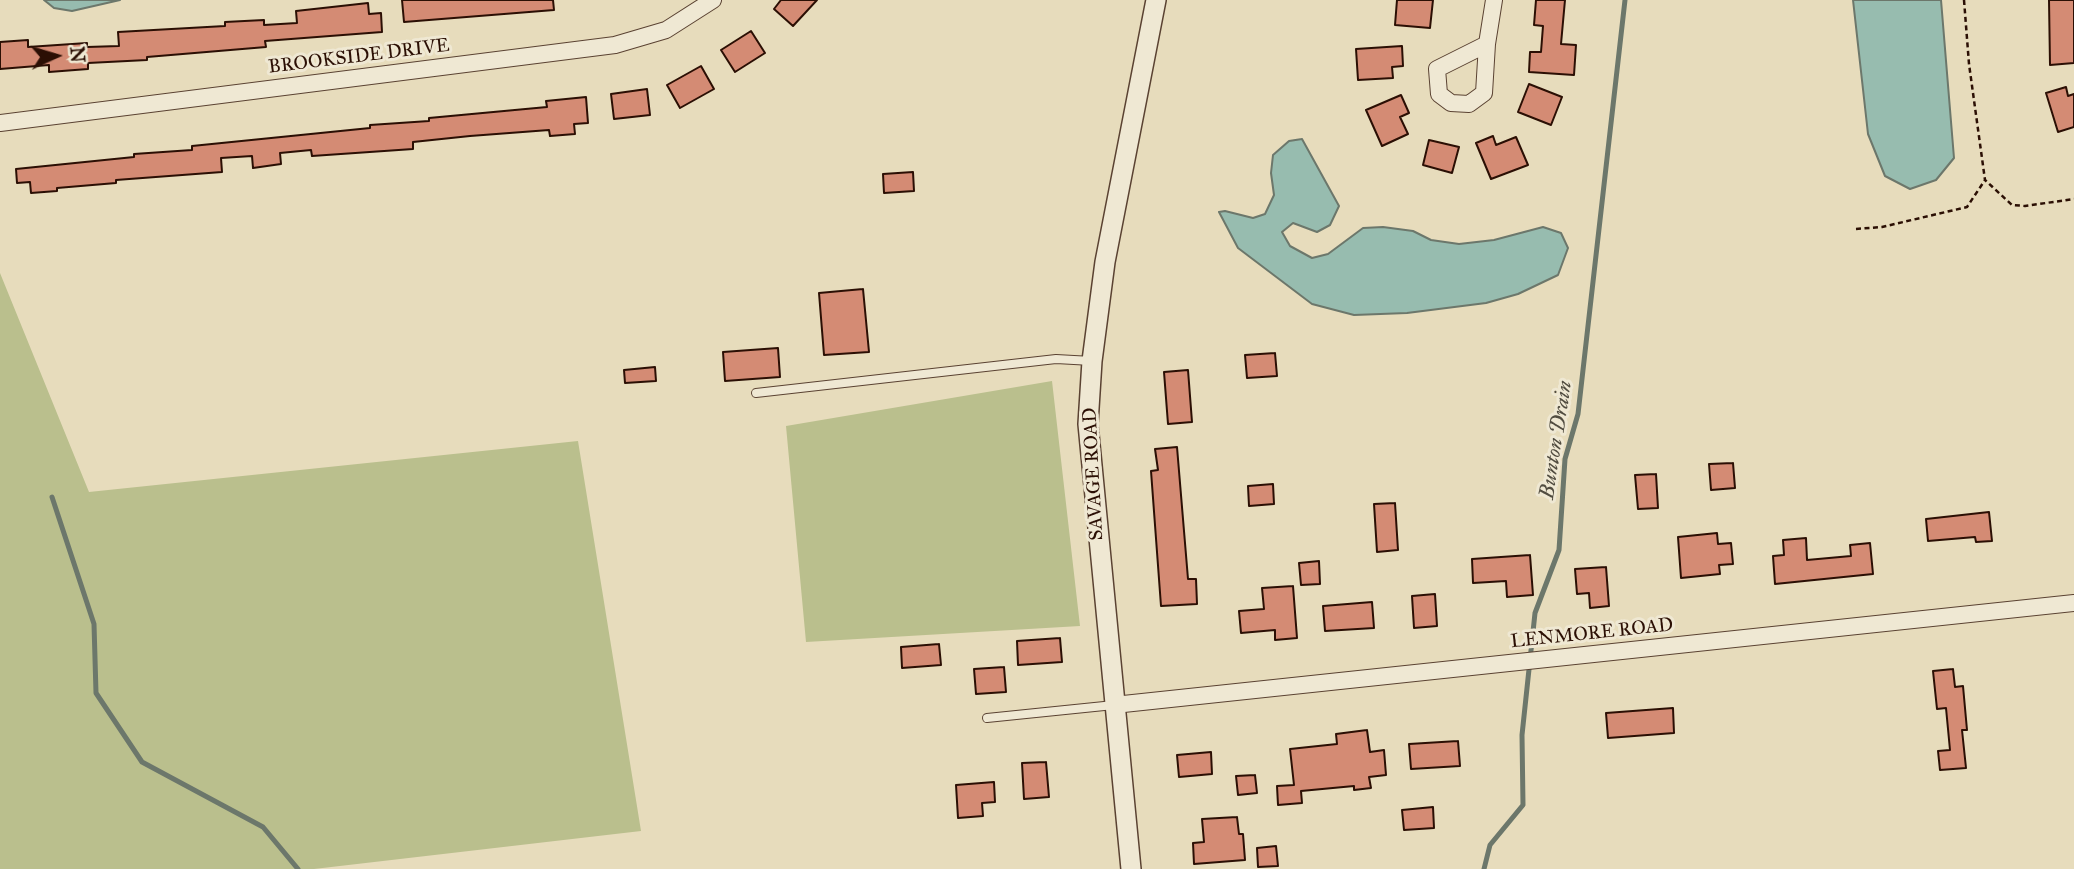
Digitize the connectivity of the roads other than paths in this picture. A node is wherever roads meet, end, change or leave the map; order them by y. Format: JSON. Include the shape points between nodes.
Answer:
{"nodes":[{"id":1,"x":713,"y":0,"type":"edge"},
{"id":2,"x":1156,"y":0,"type":"edge"},
{"id":3,"x":1494,"y":0,"type":"edge"},
{"id":4,"x":1487,"y":44,"type":"dead end"},
{"id":5,"x":0,"y":123,"type":"edge"},
{"id":6,"x":1091,"y":361,"type":"junction"},
{"id":7,"x":756,"y":393,"type":"dead end"},
{"id":8,"x":2074,"y":603,"type":"edge"},
{"id":9,"x":1114,"y":705,"type":"junction"},
{"id":10,"x":987,"y":718,"type":"dead end"},
{"id":11,"x":1131,"y":869,"type":"edge"}],
"edges":[{"from":1,"to":5,"type":"street","name":"BROOKSIDE DRIVE","via":[[666,30],[615,46]]},
{"from":2,"to":6,"type":"street","name":"SAVAGE ROAD","via":[[1105,262]]},
{"from":3,"to":4,"type":"street"},
{"from":6,"to":7,"type":"lane","via":[[1056,359]]},
{"from":6,"to":9,"type":"street","name":"SAVAGE ROAD","via":[[1088,424]]},
{"from":8,"to":9,"type":"street","name":"LENMORE ROAD"},
{"from":9,"to":10,"type":"lane"},
{"from":9,"to":11,"type":"street","name":"SAVAGE ROAD"}]}
